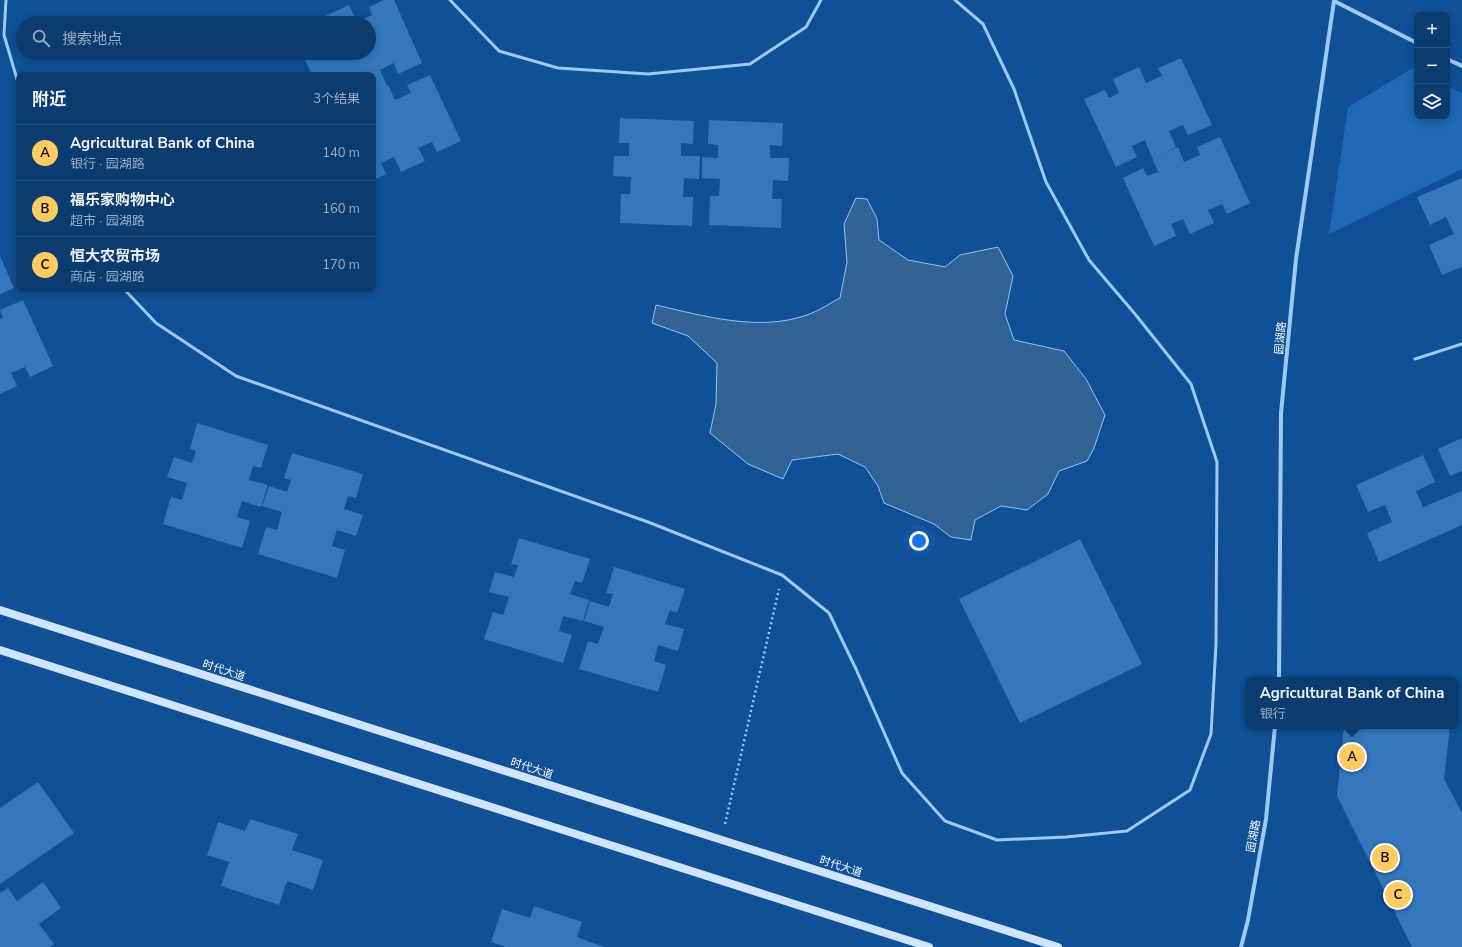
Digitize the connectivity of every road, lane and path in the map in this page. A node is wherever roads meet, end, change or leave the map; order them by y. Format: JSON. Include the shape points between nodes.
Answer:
{"nodes":[{"id":1,"x":6,"y":0,"type":"edge"},
{"id":2,"x":450,"y":0,"type":"edge"},
{"id":3,"x":821,"y":0,"type":"edge"},
{"id":4,"x":955,"y":0,"type":"edge"},
{"id":5,"x":1334,"y":0,"type":"edge"},
{"id":6,"x":1414,"y":41,"type":"edge"},
{"id":7,"x":1450,"y":60,"type":"edge"},
{"id":8,"x":1462,"y":66,"type":"edge"},
{"id":9,"x":16,"y":76,"type":"edge"},
{"id":10,"x":127,"y":292,"type":"edge"},
{"id":11,"x":1462,"y":344,"type":"edge"},
{"id":12,"x":1415,"y":359,"type":"dead end"},
{"id":13,"x":782,"y":575,"type":"junction"},
{"id":14,"x":0,"y":610,"type":"edge"},
{"id":15,"x":0,"y":650,"type":"edge"},
{"id":16,"x":1279,"y":677,"type":"edge"},
{"id":17,"x":1275,"y":729,"type":"edge"},
{"id":18,"x":721,"y":840,"type":"junction"},
{"id":19,"x":929,"y":947,"type":"edge"},
{"id":20,"x":1058,"y":947,"type":"edge"},
{"id":21,"x":1241,"y":947,"type":"edge"}],
"edges":[{"from":1,"to":9,"type":"lane","via":[[4,35]]},
{"from":2,"to":3,"type":"lane","via":[[499,52],[558,68],[648,74],[750,64],[806,27]]},
{"from":4,"to":13,"type":"lane","via":[[983,24],[1014,88],[1046,182],[1089,260],[1191,384],[1217,462],[1216,644],[1211,734],[1190,790],[1127,831],[996,840],[945,821],[902,773],[829,613]]},
{"from":5,"to":6,"type":"street"},
{"from":5,"to":16,"type":"street","name":"园湖路","via":[[1296,259],[1281,413]]},
{"from":7,"to":8,"type":"street"},
{"from":10,"to":13,"type":"lane","via":[[156,323],[236,376],[648,522]]},
{"from":11,"to":12,"type":"lane"},
{"from":13,"to":18,"type":"path"},
{"from":14,"to":18,"type":"main road","name":"时代大道"},
{"from":15,"to":19,"type":"main road"},
{"from":17,"to":21,"type":"street","name":"园湖路","via":[[1266,819]]},
{"from":18,"to":20,"type":"main road","name":"时代大道"}]}
